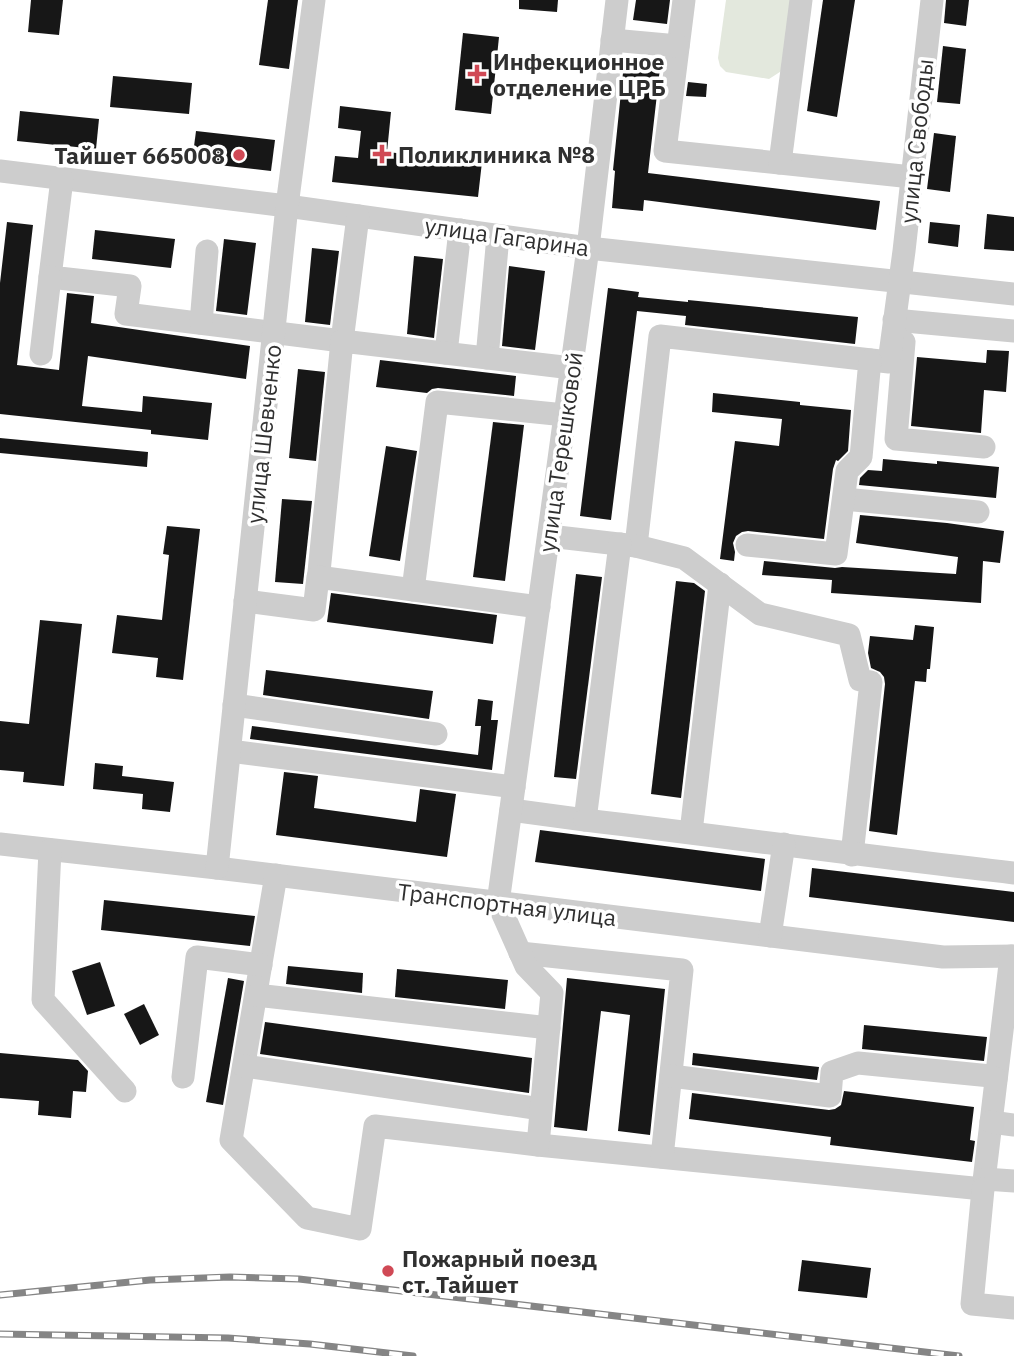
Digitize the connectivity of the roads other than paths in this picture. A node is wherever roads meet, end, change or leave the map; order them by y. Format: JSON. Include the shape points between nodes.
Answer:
{"nodes":[{"id":1,"x":314,"y":0,"type":"edge"},
{"id":2,"x":617,"y":0,"type":"edge"},
{"id":3,"x":684,"y":0,"type":"edge"},
{"id":4,"x":802,"y":0,"type":"edge"},
{"id":5,"x":932,"y":0,"type":"edge"},
{"id":6,"x":612,"y":40,"type":"junction"},
{"id":7,"x":678,"y":46,"type":"junction"},
{"id":8,"x":780,"y":163,"type":"junction"},
{"id":9,"x":0,"y":171,"type":"edge"},
{"id":10,"x":912,"y":177,"type":"junction"},
{"id":11,"x":62,"y":179,"type":"junction"},
{"id":12,"x":287,"y":206,"type":"junction"},
{"id":13,"x":358,"y":216,"type":"junction"},
{"id":14,"x":460,"y":230,"type":"junction"},
{"id":15,"x":498,"y":236,"type":"junction"},
{"id":16,"x":588,"y":248,"type":"junction"},
{"id":17,"x":207,"y":251,"type":"dead end"},
{"id":18,"x":50,"y":277,"type":"junction"},
{"id":19,"x":899,"y":282,"type":"junction"},
{"id":20,"x":1014,"y":294,"type":"edge"},
{"id":21,"x":900,"y":320,"type":"junction"},
{"id":22,"x":201,"y":323,"type":"junction"},
{"id":23,"x":1014,"y":331,"type":"edge"},
{"id":24,"x":274,"y":332,"type":"junction"},
{"id":25,"x":342,"y":341,"type":"junction"},
{"id":26,"x":446,"y":353,"type":"junction"},
{"id":27,"x":41,"y":354,"type":"dead end"},
{"id":28,"x":487,"y":358,"type":"junction"},
{"id":29,"x":870,"y":360,"type":"junction"},
{"id":30,"x":572,"y":368,"type":"junction"},
{"id":31,"x":565,"y":415,"type":"junction"},
{"id":32,"x":984,"y":447,"type":"dead end"},
{"id":33,"x":844,"y":499,"type":"junction"},
{"id":34,"x":978,"y":512,"type":"dead end"},
{"id":35,"x":549,"y":536,"type":"junction"},
{"id":36,"x":628,"y":545,"type":"junction"},
{"id":37,"x":747,"y":545,"type":"dead end"},
{"id":38,"x":318,"y":582,"type":"junction"},
{"id":39,"x":720,"y":584,"type":"junction"},
{"id":40,"x":413,"y":590,"type":"junction"},
{"id":41,"x":245,"y":601,"type":"junction"},
{"id":42,"x":539,"y":607,"type":"junction"},
{"id":43,"x":234,"y":705,"type":"junction"},
{"id":44,"x":436,"y":734,"type":"dead end"},
{"id":45,"x":230,"y":751,"type":"junction"},
{"id":46,"x":513,"y":799,"type":"junction"},
{"id":47,"x":585,"y":820,"type":"junction"},
{"id":48,"x":691,"y":832,"type":"junction"},
{"id":49,"x":0,"y":844,"type":"edge"},
{"id":50,"x":784,"y":844,"type":"junction"},
{"id":51,"x":50,"y":850,"type":"junction"},
{"id":52,"x":852,"y":855,"type":"junction"},
{"id":53,"x":217,"y":868,"type":"junction"},
{"id":54,"x":1014,"y":873,"type":"edge"},
{"id":55,"x":276,"y":876,"type":"junction"},
{"id":56,"x":498,"y":903,"type":"junction"},
{"id":57,"x":770,"y":936,"type":"junction"},
{"id":58,"x":520,"y":953,"type":"junction"},
{"id":59,"x":1013,"y":956,"type":"edge"},
{"id":60,"x":261,"y":965,"type":"junction"},
{"id":61,"x":256,"y":995,"type":"junction"},
{"id":62,"x":549,"y":1028,"type":"junction"},
{"id":63,"x":244,"y":1066,"type":"junction"},
{"id":64,"x":671,"y":1076,"type":"junction"},
{"id":65,"x":183,"y":1077,"type":"dead end"},
{"id":66,"x":996,"y":1079,"type":"junction"},
{"id":67,"x":125,"y":1091,"type":"dead end"},
{"id":68,"x":541,"y":1109,"type":"junction"},
{"id":69,"x":1003,"y":1123,"type":"edge"},
{"id":70,"x":538,"y":1144,"type":"junction"},
{"id":71,"x":662,"y":1157,"type":"junction"},
{"id":72,"x":1014,"y":1181,"type":"edge"},
{"id":73,"x":984,"y":1184,"type":"junction"},
{"id":74,"x":1014,"y":1308,"type":"edge"}],
"edges":[{"from":1,"to":12,"type":"street","name":"улица Шевченко"},
{"from":2,"to":6,"type":"street","name":"улица Терешковой"},
{"from":3,"to":7,"type":"street"},
{"from":4,"to":8,"type":"street"},
{"from":5,"to":10,"type":"street","name":"улица Свободы"},
{"from":6,"to":7,"type":"street"},
{"from":6,"to":16,"type":"street","name":"улица Терешковой"},
{"from":7,"to":8,"type":"street","via":[[665,151]]},
{"from":8,"to":10,"type":"street"},
{"from":9,"to":11,"type":"street","name":"улица Гагарина"},
{"from":10,"to":19,"type":"street","name":"улица Свободы"},
{"from":11,"to":12,"type":"street","name":"улица Гагарина"},
{"from":11,"to":18,"type":"street"},
{"from":12,"to":13,"type":"street","name":"улица Гагарина"},
{"from":12,"to":24,"type":"street","name":"улица Шевченко"},
{"from":13,"to":14,"type":"street","name":"улица Гагарина"},
{"from":13,"to":25,"type":"street"},
{"from":14,"to":15,"type":"street","name":"улица Гагарина"},
{"from":14,"to":26,"type":"street"},
{"from":15,"to":16,"type":"street","name":"улица Гагарина"},
{"from":15,"to":28,"type":"street"},
{"from":16,"to":19,"type":"street","name":"улица Гагарина"},
{"from":16,"to":30,"type":"street","name":"улица Терешковой"},
{"from":17,"to":22,"type":"street"},
{"from":18,"to":22,"type":"street","via":[[130,286],[126,314]]},
{"from":18,"to":27,"type":"street"},
{"from":19,"to":20,"type":"street","name":"улица Гагарина"},
{"from":19,"to":21,"type":"street","name":"улица Свободы"},
{"from":21,"to":23,"type":"street"},
{"from":21,"to":29,"type":"street","via":[[889,362]]},
{"from":21,"to":32,"type":"street","via":[[896,439]]},
{"from":22,"to":24,"type":"street"},
{"from":24,"to":25,"type":"street"},
{"from":24,"to":41,"type":"street","name":"улица Шевченко"},
{"from":25,"to":26,"type":"street"},
{"from":25,"to":38,"type":"street"},
{"from":26,"to":28,"type":"street"},
{"from":28,"to":30,"type":"street"},
{"from":29,"to":33,"type":"street","via":[[861,457],[848,471]]},
{"from":29,"to":36,"type":"street","via":[[660,336]]},
{"from":30,"to":31,"type":"street","name":"улица Терешковой"},
{"from":31,"to":35,"type":"street","name":"улица Терешковой"},
{"from":31,"to":40,"type":"street","via":[[437,402]]},
{"from":33,"to":34,"type":"street"},
{"from":33,"to":37,"type":"street","via":[[836,554]]},
{"from":35,"to":36,"type":"street"},
{"from":35,"to":42,"type":"street","name":"улица Терешковой"},
{"from":36,"to":39,"type":"street","via":[[684,558]]},
{"from":36,"to":47,"type":"street"},
{"from":38,"to":40,"type":"street","via":[[318,577]]},
{"from":38,"to":41,"type":"street","via":[[314,610]]},
{"from":39,"to":48,"type":"street"},
{"from":39,"to":52,"type":"street","via":[[760,614],[849,635],[860,680],[871,682]]},
{"from":40,"to":42,"type":"street"},
{"from":41,"to":43,"type":"street","name":"улица Шевченко"},
{"from":42,"to":46,"type":"street","name":"улица Терешковой"},
{"from":43,"to":44,"type":"street"},
{"from":43,"to":45,"type":"street","name":"улица Шевченко"},
{"from":45,"to":46,"type":"street"},
{"from":45,"to":53,"type":"street","name":"улица Шевченко"},
{"from":46,"to":47,"type":"street"},
{"from":46,"to":56,"type":"street","name":"улица Терешковой"},
{"from":47,"to":48,"type":"street"},
{"from":48,"to":50,"type":"street"},
{"from":49,"to":51,"type":"street","name":"Транспортная улица"},
{"from":50,"to":52,"type":"street"},
{"from":50,"to":57,"type":"street"},
{"from":51,"to":53,"type":"street","name":"Транспортная улица"},
{"from":51,"to":67,"type":"street","via":[[43,1000]]},
{"from":52,"to":54,"type":"street"},
{"from":53,"to":55,"type":"street","name":"Транспортная улица"},
{"from":55,"to":56,"type":"street","name":"Транспортная улица"},
{"from":55,"to":60,"type":"street"},
{"from":56,"to":57,"type":"street","name":"Транспортная улица"},
{"from":56,"to":58,"type":"street"},
{"from":57,"to":59,"type":"street","name":"Транспортная улица","via":[[943,957]]},
{"from":58,"to":62,"type":"street","via":[[552,993]]},
{"from":58,"to":64,"type":"street","via":[[682,970]]},
{"from":59,"to":66,"type":"street"},
{"from":60,"to":61,"type":"street"},
{"from":60,"to":65,"type":"street","via":[[197,957]]},
{"from":61,"to":62,"type":"street"},
{"from":61,"to":63,"type":"street"},
{"from":62,"to":68,"type":"street"},
{"from":63,"to":68,"type":"street"},
{"from":63,"to":70,"type":"street","via":[[231,1140],[307,1218],[360,1229],[375,1126]]},
{"from":64,"to":66,"type":"street","via":[[830,1096],[832,1072],[859,1063]]},
{"from":64,"to":71,"type":"street"},
{"from":66,"to":69,"type":"street"},
{"from":68,"to":70,"type":"street"},
{"from":69,"to":73,"type":"street"},
{"from":70,"to":71,"type":"street"},
{"from":71,"to":73,"type":"street"},
{"from":72,"to":73,"type":"street"},
{"from":73,"to":74,"type":"street","via":[[972,1304]]}]}
